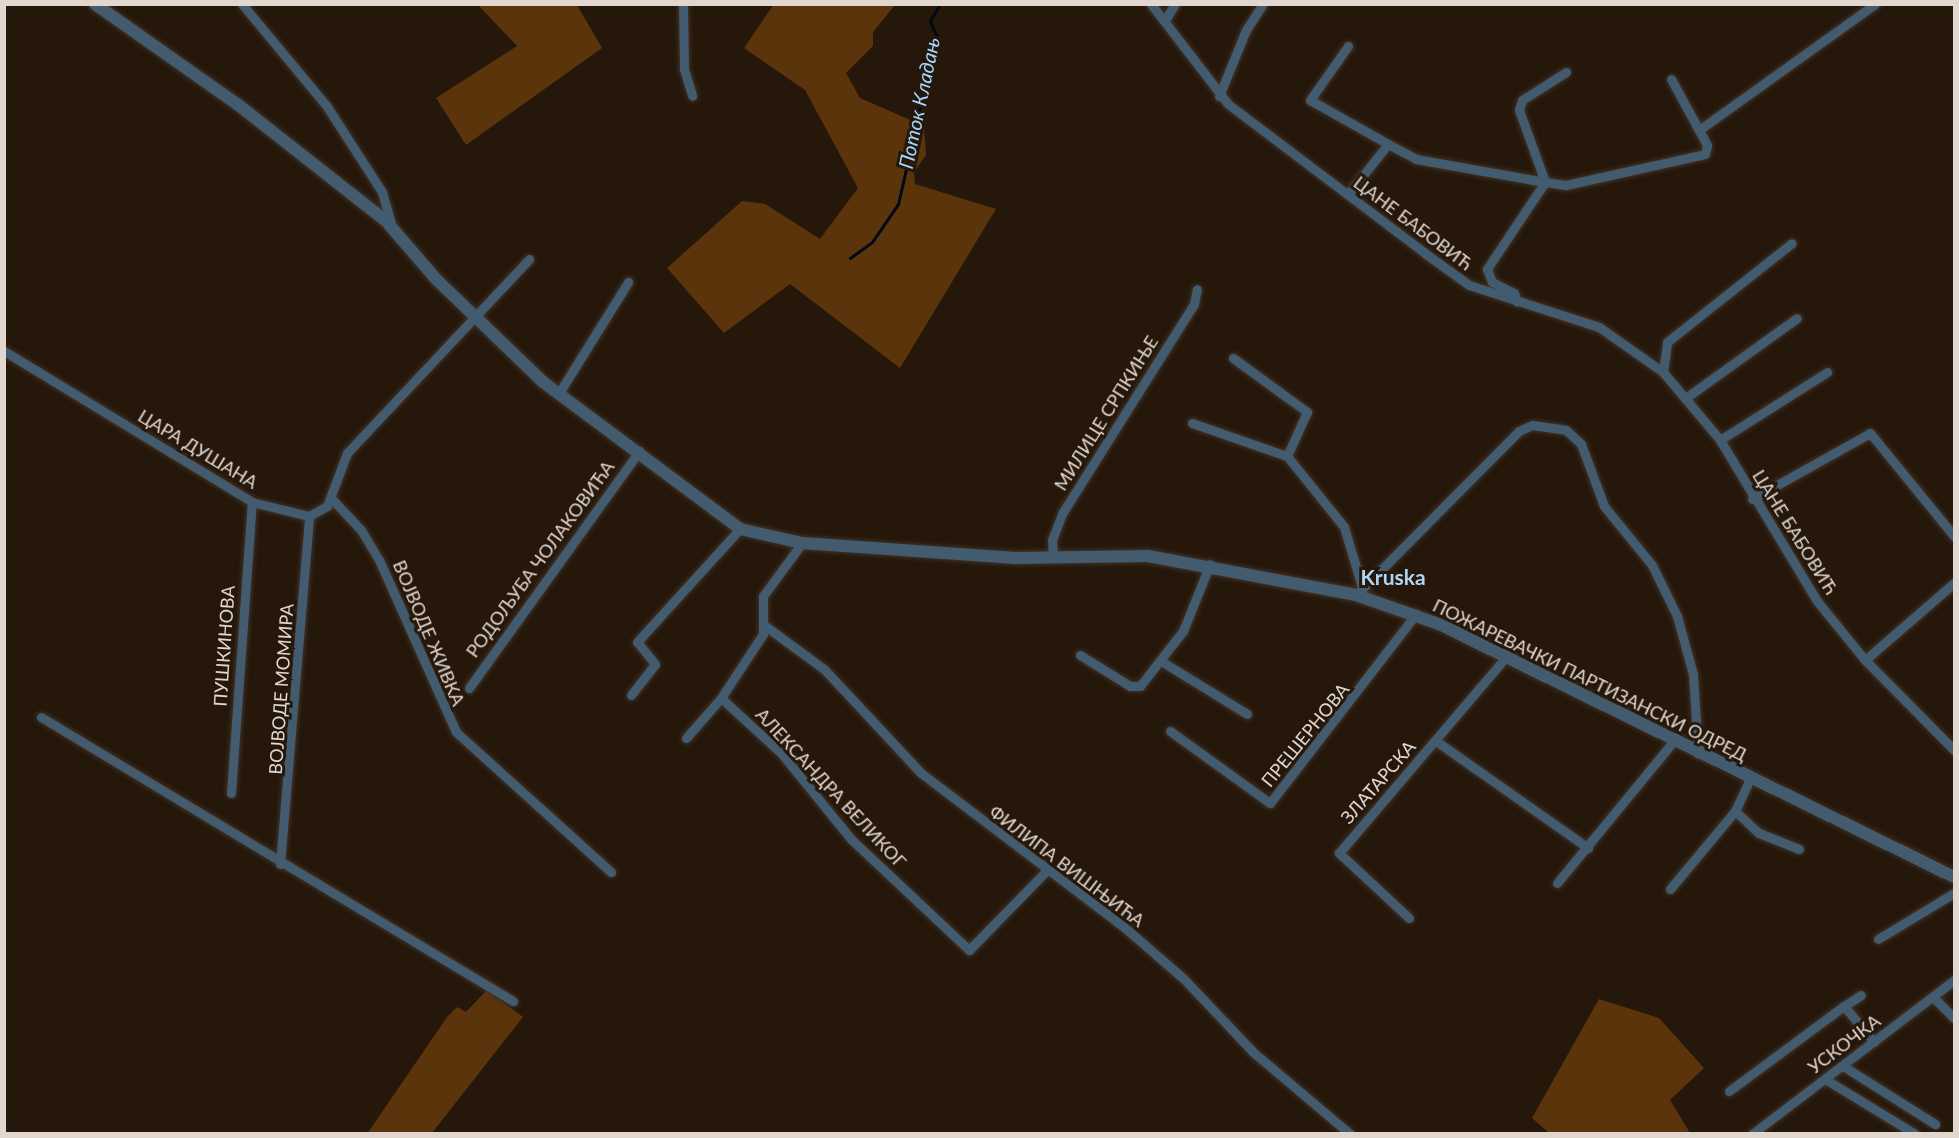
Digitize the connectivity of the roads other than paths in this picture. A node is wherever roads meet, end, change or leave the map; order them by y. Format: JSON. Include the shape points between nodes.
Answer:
{"nodes":[{"id":1,"x":95,"y":4,"type":"edge"},
{"id":2,"x":242,"y":4,"type":"edge"},
{"id":3,"x":683,"y":4,"type":"edge"},
{"id":4,"x":1151,"y":4,"type":"edge"},
{"id":5,"x":1175,"y":4,"type":"edge"},
{"id":6,"x":1263,"y":4,"type":"edge"},
{"id":7,"x":1875,"y":4,"type":"edge"},
{"id":8,"x":1165,"y":20,"type":"junction"},
{"id":9,"x":1348,"y":46,"type":"dead end"},
{"id":10,"x":1566,"y":72,"type":"dead end"},
{"id":11,"x":1671,"y":79,"type":"dead end"},
{"id":12,"x":692,"y":96,"type":"dead end"},
{"id":13,"x":1219,"y":96,"type":"junction"},
{"id":14,"x":1699,"y":130,"type":"junction"},
{"id":15,"x":1389,"y":144,"type":"junction"},
{"id":16,"x":1545,"y":182,"type":"junction"},
{"id":17,"x":1348,"y":195,"type":"junction"},
{"id":18,"x":394,"y":231,"type":"junction"},
{"id":19,"x":1792,"y":243,"type":"dead end"},
{"id":20,"x":529,"y":259,"type":"dead end"},
{"id":21,"x":628,"y":282,"type":"dead end"},
{"id":22,"x":1197,"y":289,"type":"dead end"},
{"id":23,"x":1517,"y":302,"type":"junction"},
{"id":24,"x":1797,"y":318,"type":"dead end"},
{"id":25,"x":477,"y":319,"type":"junction"},
{"id":26,"x":4,"y":351,"type":"edge"},
{"id":27,"x":1233,"y":358,"type":"dead end"},
{"id":28,"x":1663,"y":372,"type":"junction"},
{"id":29,"x":1827,"y":372,"type":"dead end"},
{"id":30,"x":559,"y":393,"type":"junction"},
{"id":31,"x":1687,"y":397,"type":"junction"},
{"id":32,"x":1192,"y":423,"type":"dead end"},
{"id":33,"x":1720,"y":440,"type":"junction"},
{"id":34,"x":639,"y":451,"type":"junction"},
{"id":35,"x":1287,"y":456,"type":"junction"},
{"id":36,"x":331,"y":498,"type":"junction"},
{"id":37,"x":1752,"y":500,"type":"junction"},
{"id":38,"x":252,"y":502,"type":"junction"},
{"id":39,"x":309,"y":516,"type":"junction"},
{"id":40,"x":740,"y":529,"type":"junction"},
{"id":41,"x":1954,"y":536,"type":"edge"},
{"id":42,"x":802,"y":543,"type":"junction"},
{"id":43,"x":1053,"y":557,"type":"junction"},
{"id":44,"x":1210,"y":564,"type":"junction"},
{"id":45,"x":1954,"y":583,"type":"edge"},
{"id":46,"x":1359,"y":591,"type":"junction"},
{"id":47,"x":1416,"y":614,"type":"junction"},
{"id":48,"x":764,"y":625,"type":"junction"},
{"id":49,"x":1080,"y":655,"type":"dead end"},
{"id":50,"x":1504,"y":659,"type":"junction"},
{"id":51,"x":1865,"y":660,"type":"junction"},
{"id":52,"x":1161,"y":661,"type":"junction"},
{"id":53,"x":469,"y":688,"type":"dead end"},
{"id":54,"x":631,"y":695,"type":"dead end"},
{"id":55,"x":721,"y":698,"type":"junction"},
{"id":56,"x":1247,"y":714,"type":"dead end"},
{"id":57,"x":41,"y":717,"type":"dead end"},
{"id":58,"x":1170,"y":731,"type":"dead end"},
{"id":59,"x":686,"y":738,"type":"dead end"},
{"id":60,"x":1436,"y":741,"type":"junction"},
{"id":61,"x":1673,"y":742,"type":"junction"},
{"id":62,"x":1954,"y":750,"type":"edge"},
{"id":63,"x":1698,"y":754,"type":"junction"},
{"id":64,"x":1750,"y":779,"type":"junction"},
{"id":65,"x":231,"y":792,"type":"dead end"},
{"id":66,"x":1735,"y":811,"type":"junction"},
{"id":67,"x":1588,"y":848,"type":"junction"},
{"id":68,"x":1799,"y":849,"type":"dead end"},
{"id":69,"x":280,"y":864,"type":"junction"},
{"id":70,"x":1046,"y":871,"type":"junction"},
{"id":71,"x":610,"y":872,"type":"dead end"},
{"id":72,"x":1954,"y":877,"type":"edge"},
{"id":73,"x":1557,"y":883,"type":"dead end"},
{"id":74,"x":1670,"y":889,"type":"dead end"},
{"id":75,"x":1954,"y":893,"type":"edge"},
{"id":76,"x":1409,"y":918,"type":"dead end"},
{"id":77,"x":1878,"y":939,"type":"dead end"},
{"id":78,"x":1954,"y":980,"type":"edge"},
{"id":79,"x":1861,"y":995,"type":"dead end"},
{"id":80,"x":1933,"y":997,"type":"junction"},
{"id":81,"x":513,"y":1001,"type":"dead end"},
{"id":82,"x":1844,"y":1006,"type":"junction"},
{"id":83,"x":1954,"y":1018,"type":"edge"},
{"id":84,"x":1874,"y":1042,"type":"junction"},
{"id":85,"x":1843,"y":1066,"type":"junction"},
{"id":86,"x":1825,"y":1079,"type":"junction"},
{"id":87,"x":1729,"y":1091,"type":"dead end"},
{"id":88,"x":1935,"y":1124,"type":"dead end"},
{"id":89,"x":1350,"y":1134,"type":"edge"},
{"id":90,"x":1752,"y":1134,"type":"edge"},
{"id":91,"x":1915,"y":1134,"type":"edge"}],
"edges":[{"from":1,"to":18,"type":"street","name":"ПОЖАРЕВАЧКИ ПАРТИЗАНСКИ ОДРЕД","via":[[241,107]]},
{"from":2,"to":18,"type":"street","via":[[327,105],[382,192]]},
{"from":3,"to":12,"type":"street","via":[[684,69]]},
{"from":4,"to":8,"type":"street","name":"ЦАНЕ БАБОВИЋ"},
{"from":5,"to":8,"type":"street"},
{"from":6,"to":13,"type":"street","via":[[1246,30]]},
{"from":7,"to":14,"type":"street"},
{"from":8,"to":13,"type":"street","name":"ЦАНЕ БАБОВИЋ"},
{"from":9,"to":15,"type":"street","via":[[1310,100]]},
{"from":10,"to":16,"type":"street","via":[[1519,107]]},
{"from":11,"to":14,"type":"street"},
{"from":13,"to":17,"type":"street","name":"ЦАНЕ БАБОВИЋ"},
{"from":14,"to":16,"type":"street","via":[[1707,147],[1703,156],[1647,164],[1592,183]]},
{"from":15,"to":16,"type":"street","via":[[1416,159]]},
{"from":15,"to":17,"type":"street"},
{"from":16,"to":23,"type":"street","via":[[1487,269],[1492,282],[1514,293]]},
{"from":17,"to":23,"type":"street","name":"ЦАНЕ БАБОВИЋ","via":[[1469,285]]},
{"from":18,"to":25,"type":"street","name":"ПОЖАРЕВАЧКИ ПАРТИЗАНСКИ ОДРЕД"},
{"from":19,"to":28,"type":"street","via":[[1667,342]]},
{"from":20,"to":25,"type":"street"},
{"from":21,"to":30,"type":"street"},
{"from":22,"to":43,"type":"street","name":"МИЛИЦЕ СРПКИЊЕ","via":[[1194,304],[1063,512],[1053,540]]},
{"from":23,"to":28,"type":"street","name":"ЦАНЕ БАБОВИЋ","via":[[1599,327]]},
{"from":24,"to":31,"type":"street"},
{"from":25,"to":30,"type":"street","name":"ПОЖАРЕВАЧКИ ПАРТИЗАНСКИ ОДРЕД"},
{"from":25,"to":36,"type":"street","via":[[347,453]]},
{"from":26,"to":38,"type":"street","name":"ЦАРА ДУШАНА"},
{"from":27,"to":35,"type":"street","via":[[1307,411]]},
{"from":28,"to":31,"type":"street","name":"ЦАНЕ БАБОВИЋ"},
{"from":29,"to":33,"type":"street"},
{"from":30,"to":34,"type":"street","name":"ПОЖАРЕВАЧКИ ПАРТИЗАНСКИ ОДРЕД"},
{"from":31,"to":33,"type":"street","name":"ЦАНЕ БАБОВИЋ"},
{"from":32,"to":35,"type":"street"},
{"from":33,"to":37,"type":"street","name":"ЦАНЕ БАБОВИЋ"},
{"from":34,"to":40,"type":"street","name":"ПОЖАРЕВАЧКИ ПАРТИЗАНСКИ ОДРЕД"},
{"from":34,"to":53,"type":"street","name":"РОДОЉУБА ЧОЛАКОВИЋА"},
{"from":35,"to":46,"type":"street","via":[[1344,527]]},
{"from":36,"to":39,"type":"street"},
{"from":36,"to":71,"type":"street","name":"ВОЈВОДЕ ЖИВКА","via":[[380,562],[456,732]]},
{"from":37,"to":41,"type":"street","via":[[1870,433]]},
{"from":37,"to":51,"type":"street","name":"ЦАНЕ БАБОВИЋ","via":[[1817,601]]},
{"from":38,"to":39,"type":"street","name":"ЦАРА ДУШАНА"},
{"from":38,"to":65,"type":"street","name":"ПУШКИНОВА"},
{"from":39,"to":69,"type":"street","name":"ВОЈВОДЕ МОМИРА"},
{"from":40,"to":42,"type":"street","name":"ПОЖАРЕВАЧКИ ПАРТИЗАНСКИ ОДРЕД"},
{"from":40,"to":54,"type":"street","via":[[637,642],[655,664]]},
{"from":42,"to":43,"type":"street","name":"ПОЖАРЕВАЧКИ ПАРТИЗАНСКИ ОДРЕД"},
{"from":42,"to":48,"type":"street","via":[[763,596]]},
{"from":43,"to":44,"type":"street","name":"ПОЖАРЕВАЧКИ ПАРТИЗАНСКИ ОДРЕД","via":[[1148,556]]},
{"from":44,"to":46,"type":"street","name":"ПОЖАРЕВАЧКИ ПАРТИЗАНСКИ ОДРЕД"},
{"from":44,"to":52,"type":"street","via":[[1183,632]]},
{"from":45,"to":51,"type":"street"},
{"from":46,"to":47,"type":"street","name":"ПОЖАРЕВАЧКИ ПАРТИЗАНСКИ ОДРЕД"},
{"from":46,"to":63,"type":"street","via":[[1519,431],[1532,425],[1566,430],[1581,444],[1604,506],[1652,566],[1677,616],[1693,674]]},
{"from":47,"to":50,"type":"street","name":"ПОЖАРЕВАЧКИ ПАРТИЗАНСКИ ОДРЕД"},
{"from":47,"to":58,"type":"street","name":"ПРЕШЕРНОВА","via":[[1270,803]]},
{"from":48,"to":55,"type":"street","via":[[752,655]]},
{"from":48,"to":70,"type":"street","name":"ФИЛИПА ВИШЊИЋА","via":[[824,669],[921,773]]},
{"from":49,"to":52,"type":"street","via":[[1136,688]]},
{"from":50,"to":60,"type":"street","name":"ЗЛАТАРСКА"},
{"from":50,"to":61,"type":"street","name":"ПОЖАРЕВАЧКИ ПАРТИЗАНСКИ ОДРЕД"},
{"from":51,"to":62,"type":"street","name":"ЦАНЕ БАБОВИЋ"},
{"from":52,"to":56,"type":"street"},
{"from":55,"to":59,"type":"street"},
{"from":55,"to":70,"type":"street","name":"АЛЕКСАНДРА ВЕЛИКОГ","via":[[781,753],[852,840],[969,950]]},
{"from":57,"to":69,"type":"street"},
{"from":60,"to":67,"type":"street"},
{"from":60,"to":76,"type":"street","name":"ЗЛАТАРСКА","via":[[1339,853]]},
{"from":61,"to":63,"type":"street","name":"ПОЖАРЕВАЧКИ ПАРТИЗАНСКИ ОДРЕД"},
{"from":61,"to":67,"type":"street"},
{"from":63,"to":64,"type":"street","name":"ПОЖАРЕВАЧКИ ПАРТИЗАНСКИ ОДРЕД"},
{"from":64,"to":66,"type":"street"},
{"from":64,"to":72,"type":"street","name":"ПОЖАРЕВАЧКИ ПАРТИЗАНСКИ ОДРЕД"},
{"from":66,"to":68,"type":"street","via":[[1751,828]]},
{"from":66,"to":74,"type":"street"},
{"from":67,"to":73,"type":"street"},
{"from":69,"to":81,"type":"street"},
{"from":70,"to":89,"type":"street","name":"ФИЛИПА ВИШЊИЋА","via":[[1184,979],[1253,1052]]},
{"from":75,"to":77,"type":"street"},
{"from":78,"to":80,"type":"street","name":"УСКОЧКА"},
{"from":79,"to":82,"type":"street"},
{"from":80,"to":83,"type":"street"},
{"from":80,"to":84,"type":"street","name":"УСКОЧКА"},
{"from":82,"to":84,"type":"street"},
{"from":82,"to":87,"type":"street"},
{"from":84,"to":85,"type":"street","name":"УСКОЧКА"},
{"from":85,"to":86,"type":"street","name":"УСКОЧКА"},
{"from":85,"to":88,"type":"street"},
{"from":86,"to":90,"type":"street","name":"УСКОЧКА"},
{"from":86,"to":91,"type":"street"}]}
